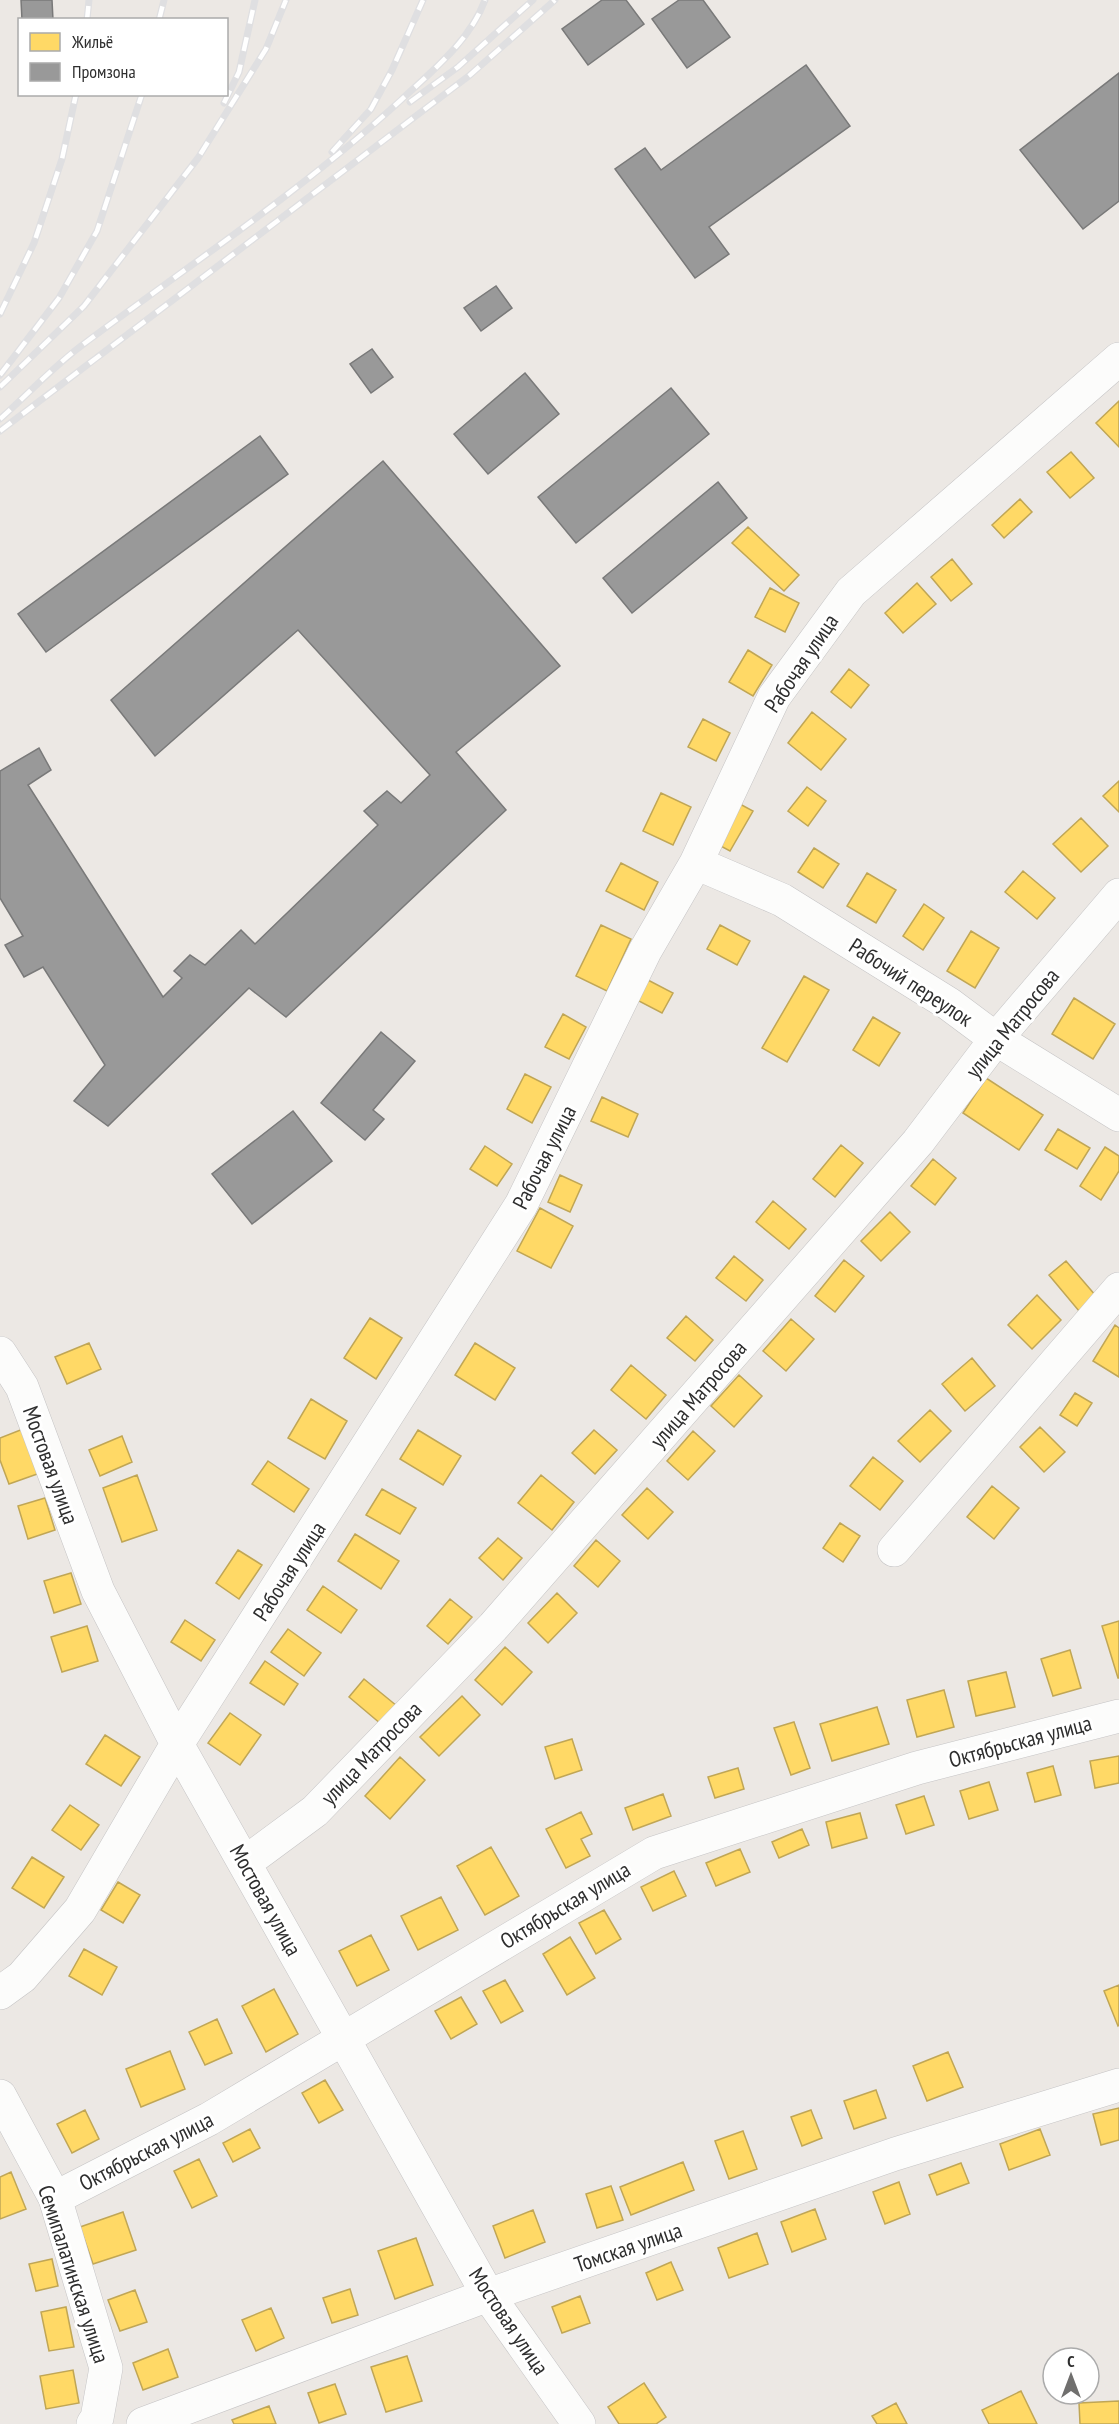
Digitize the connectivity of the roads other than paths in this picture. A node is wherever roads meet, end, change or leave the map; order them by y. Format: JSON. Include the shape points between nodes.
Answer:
{"nodes":[{"id":1,"x":1119,"y":359,"type":"edge"},
{"id":2,"x":696,"y":863,"type":"junction"},
{"id":3,"x":1119,"y":895,"type":"edge"},
{"id":4,"x":996,"y":1039,"type":"junction"},
{"id":5,"x":1119,"y":1115,"type":"edge"},
{"id":6,"x":1119,"y":1289,"type":"edge"},
{"id":7,"x":0,"y":1353,"type":"edge"},
{"id":8,"x":894,"y":1550,"type":"dead end"},
{"id":9,"x":1119,"y":1716,"type":"edge"},
{"id":10,"x":177,"y":1744,"type":"junction"},
{"id":11,"x":246,"y":1862,"type":"junction"},
{"id":12,"x":0,"y":1993,"type":"edge"},
{"id":13,"x":343,"y":2038,"type":"junction"},
{"id":14,"x":1119,"y":2085,"type":"edge"},
{"id":15,"x":0,"y":2096,"type":"edge"},
{"id":16,"x":55,"y":2198,"type":"junction"},
{"id":17,"x":488,"y":2295,"type":"junction"},
{"id":18,"x":93,"y":2424,"type":"edge"},
{"id":19,"x":146,"y":2424,"type":"edge"},
{"id":20,"x":579,"y":2424,"type":"edge"}],
"edges":[{"from":1,"to":2,"type":"street","name":"Рабочая улица","via":[[850,592],[774,697]]},
{"from":2,"to":4,"type":"street","name":"Рабочий переулок","via":[[782,900],[949,1004]]},
{"from":2,"to":10,"type":"street","name":"Рабочая улица","via":[[645,951],[521,1204]]},
{"from":3,"to":4,"type":"street","name":"улица Матросова"},
{"from":4,"to":5,"type":"street","name":"Рабочий переулок"},
{"from":4,"to":11,"type":"street","name":"улица Матросова","via":[[918,1142],[493,1627],[315,1811]]},
{"from":6,"to":8,"type":"street"},
{"from":7,"to":10,"type":"street","name":"Мостовая улица","via":[[22,1387],[98,1592]]},
{"from":9,"to":13,"type":"street","name":"Октябрьская улица","via":[[917,1768],[654,1853]]},
{"from":10,"to":11,"type":"street","name":"Мостовая улица"},
{"from":10,"to":12,"type":"street","name":"Рабочая улица","via":[[80,1910],[22,1977]]},
{"from":11,"to":13,"type":"street","name":"Мостовая улица"},
{"from":13,"to":16,"type":"street","name":"Октябрьская улица","via":[[209,2119]]},
{"from":13,"to":17,"type":"street","name":"Мостовая улица"},
{"from":14,"to":17,"type":"street","name":"Томская улица","via":[[895,2154]]},
{"from":15,"to":16,"type":"street","name":"Семипалатинская улица"},
{"from":16,"to":18,"type":"street","name":"Семипалатинская улица","via":[[106,2368],[98,2418]]},
{"from":17,"to":19,"type":"street","name":"Томская улица"},
{"from":17,"to":20,"type":"street","name":"Мостовая улица"}]}
